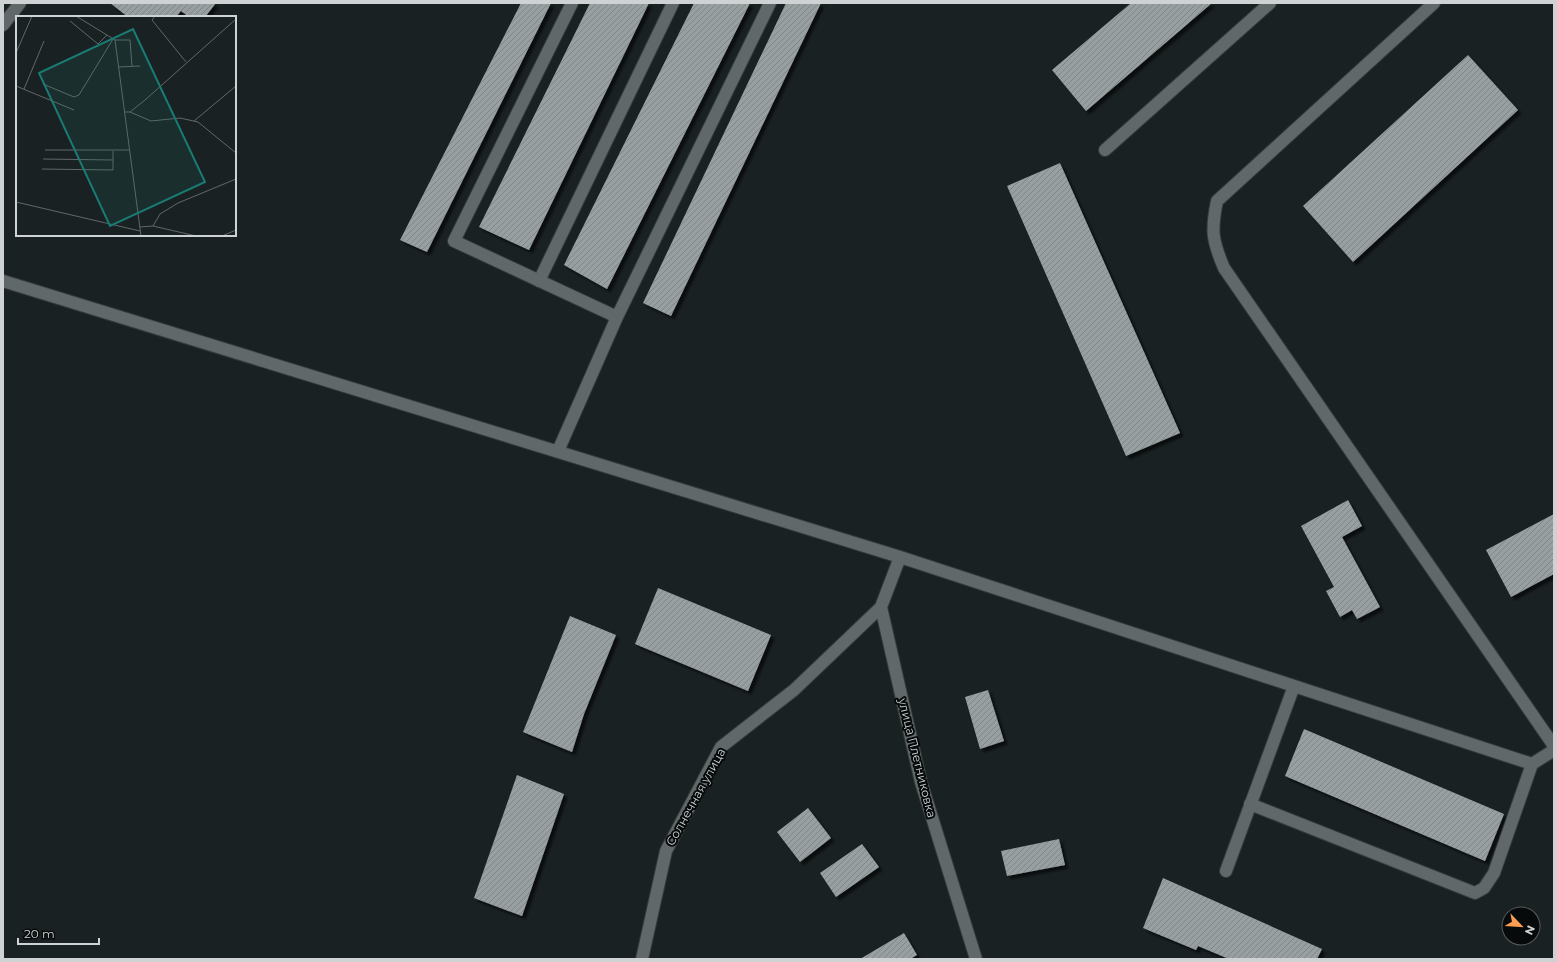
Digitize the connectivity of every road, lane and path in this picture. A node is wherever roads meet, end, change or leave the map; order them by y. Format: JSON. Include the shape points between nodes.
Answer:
{"nodes":[{"id":1,"x":20,"y":3,"type":"edge"},
{"id":2,"x":572,"y":3,"type":"edge"},
{"id":3,"x":673,"y":3,"type":"edge"},
{"id":4,"x":770,"y":3,"type":"edge"},
{"id":5,"x":1270,"y":3,"type":"edge"},
{"id":6,"x":1434,"y":3,"type":"edge"},
{"id":7,"x":3,"y":25,"type":"edge"},
{"id":8,"x":1105,"y":150,"type":"dead end"},
{"id":9,"x":3,"y":281,"type":"edge"},
{"id":10,"x":539,"y":281,"type":"junction"},
{"id":11,"x":618,"y":317,"type":"junction"},
{"id":12,"x":558,"y":451,"type":"junction"},
{"id":13,"x":900,"y":557,"type":"junction"},
{"id":14,"x":881,"y":607,"type":"junction"},
{"id":15,"x":1294,"y":686,"type":"junction"},
{"id":16,"x":1554,"y":746,"type":"edge"},
{"id":17,"x":1554,"y":750,"type":"edge"},
{"id":18,"x":1532,"y":764,"type":"junction"},
{"id":19,"x":1250,"y":804,"type":"junction"},
{"id":20,"x":1226,"y":871,"type":"dead end"},
{"id":21,"x":642,"y":959,"type":"edge"},
{"id":22,"x":976,"y":959,"type":"edge"}],
"edges":[{"from":1,"to":7,"type":"street"},
{"from":2,"to":10,"type":"street","via":[[454,241]]},
{"from":3,"to":10,"type":"street"},
{"from":4,"to":11,"type":"street"},
{"from":5,"to":8,"type":"street"},
{"from":6,"to":16,"type":"street","via":[[1217,201],[1212,224],[1215,248],[1224,268]]},
{"from":9,"to":12,"type":"street"},
{"from":10,"to":11,"type":"street"},
{"from":11,"to":12,"type":"street"},
{"from":12,"to":13,"type":"street"},
{"from":13,"to":14,"type":"street"},
{"from":13,"to":15,"type":"street"},
{"from":14,"to":21,"type":"street","name":"Солнечная улица","via":[[794,690],[721,747],[666,851]]},
{"from":14,"to":22,"type":"street","name":"улица Плетниковка","via":[[921,782]]},
{"from":15,"to":18,"type":"street"},
{"from":15,"to":19,"type":"street"},
{"from":17,"to":18,"type":"street"},
{"from":18,"to":19,"type":"street","via":[[1494,873],[1484,888],[1475,893]]},
{"from":19,"to":20,"type":"street"}]}
